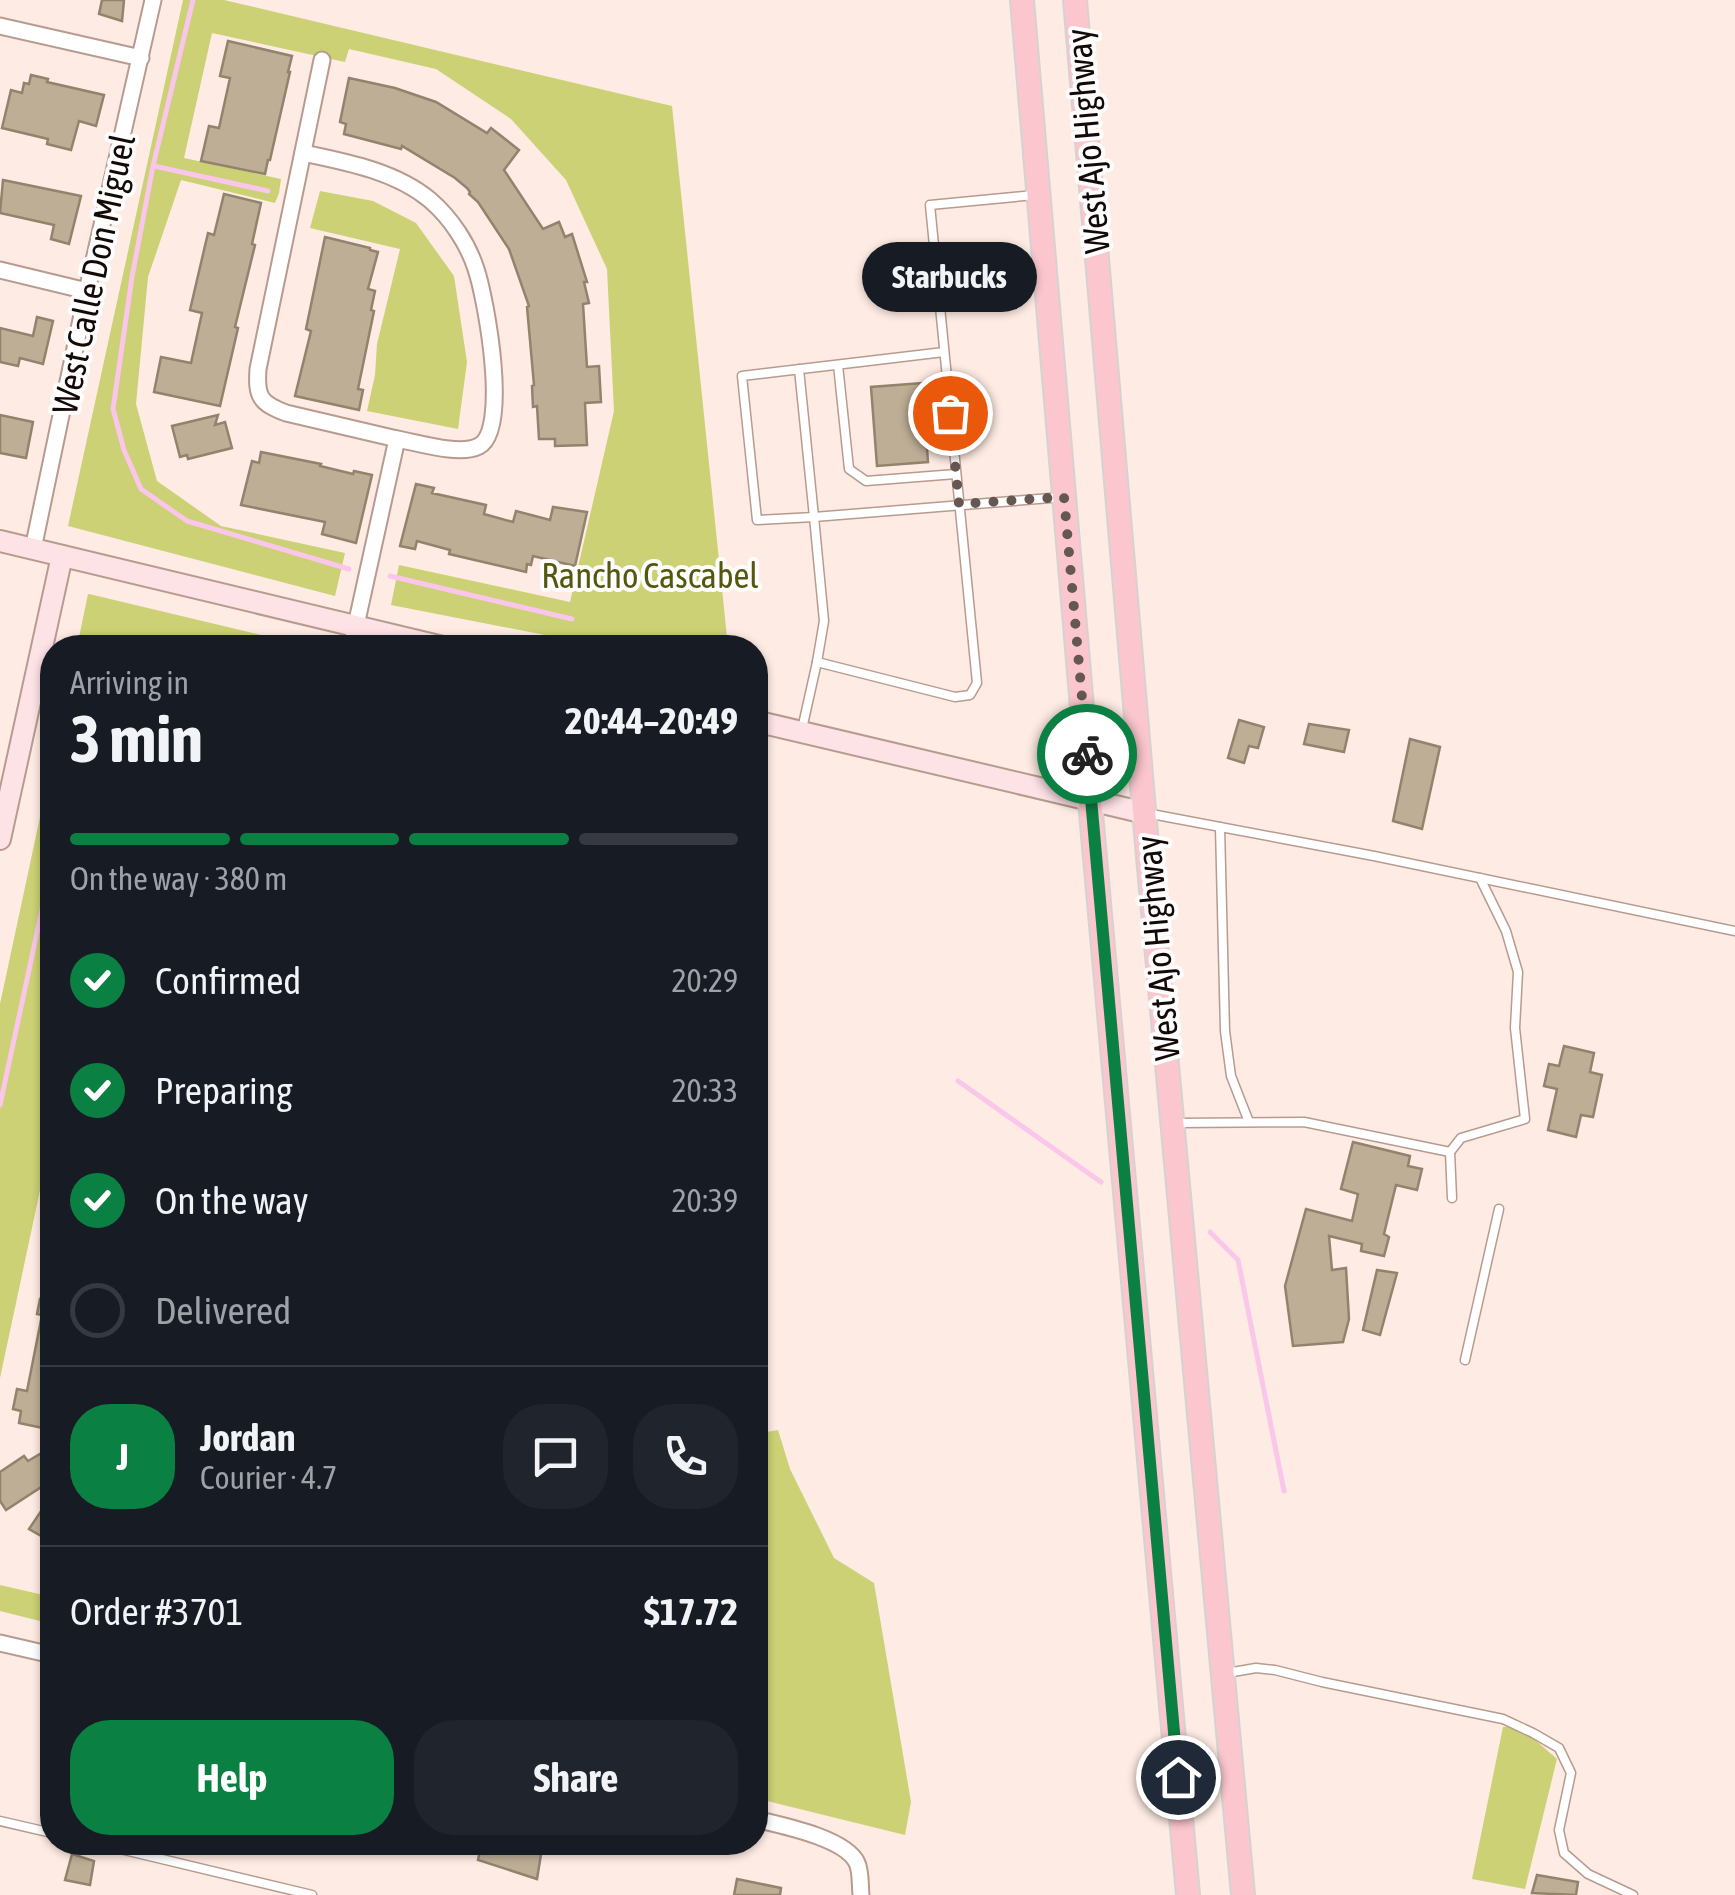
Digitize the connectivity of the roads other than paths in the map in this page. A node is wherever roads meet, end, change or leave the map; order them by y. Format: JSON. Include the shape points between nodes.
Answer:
{"nodes":[{"id":1,"x":154,"y":0,"type":"edge"},
{"id":2,"x":1022,"y":0,"type":"edge"},
{"id":3,"x":1075,"y":0,"type":"edge"},
{"id":4,"x":0,"y":26,"type":"edge"},
{"id":5,"x":141,"y":58,"type":"junction"},
{"id":6,"x":322,"y":60,"type":"dead end"},
{"id":7,"x":302,"y":153,"type":"junction"},
{"id":8,"x":1040,"y":194,"type":"junction"},
{"id":9,"x":0,"y":270,"type":"edge"},
{"id":10,"x":88,"y":291,"type":"junction"},
{"id":11,"x":944,"y":352,"type":"junction"},
{"id":12,"x":838,"y":365,"type":"junction"},
{"id":13,"x":799,"y":370,"type":"junction"},
{"id":14,"x":397,"y":439,"type":"junction"},
{"id":15,"x":956,"y":474,"type":"junction"},
{"id":16,"x":1064,"y":497,"type":"junction"},
{"id":17,"x":959,"y":504,"type":"junction"},
{"id":18,"x":814,"y":518,"type":"junction"},
{"id":19,"x":0,"y":541,"type":"edge"},
{"id":20,"x":34,"y":549,"type":"junction"},
{"id":21,"x":62,"y":556,"type":"junction"},
{"id":22,"x":356,"y":626,"type":"junction"},
{"id":23,"x":43,"y":635,"type":"edge"},
{"id":24,"x":354,"y":635,"type":"edge"},
{"id":25,"x":393,"y":635,"type":"edge"},
{"id":26,"x":40,"y":647,"type":"edge"},
{"id":27,"x":818,"y":662,"type":"junction"},
{"id":28,"x":768,"y":724,"type":"edge"},
{"id":29,"x":801,"y":732,"type":"junction"},
{"id":30,"x":4,"y":797,"type":"edge"},
{"id":31,"x":1090,"y":802,"type":"junction"},
{"id":32,"x":1144,"y":813,"type":"junction"},
{"id":33,"x":1220,"y":827,"type":"junction"},
{"id":34,"x":0,"y":839,"type":"edge"},
{"id":35,"x":1480,"y":878,"type":"junction"},
{"id":36,"x":1735,"y":931,"type":"edge"},
{"id":37,"x":1249,"y":1122,"type":"junction"},
{"id":38,"x":1173,"y":1124,"type":"junction"},
{"id":39,"x":1450,"y":1152,"type":"junction"},
{"id":40,"x":1452,"y":1198,"type":"dead end"},
{"id":41,"x":1499,"y":1208,"type":"dead end"},
{"id":42,"x":1465,"y":1360,"type":"dead end"},
{"id":43,"x":0,"y":1643,"type":"edge"},
{"id":44,"x":40,"y":1652,"type":"edge"},
{"id":45,"x":1223,"y":1673,"type":"junction"},
{"id":46,"x":0,"y":1821,"type":"edge"},
{"id":47,"x":768,"y":1822,"type":"edge"},
{"id":48,"x":40,"y":1830,"type":"edge"},
{"id":49,"x":145,"y":1855,"type":"edge"},
{"id":50,"x":312,"y":1895,"type":"edge"},
{"id":51,"x":861,"y":1895,"type":"edge"},
{"id":52,"x":1188,"y":1895,"type":"edge"},
{"id":53,"x":1243,"y":1895,"type":"edge"},
{"id":54,"x":1633,"y":1895,"type":"edge"}],
"edges":[{"from":1,"to":5,"type":"street","name":"West Calle Don Miguel"},
{"from":2,"to":8,"type":"main road","name":"West Ajo Highway"},
{"from":3,"to":32,"type":"main road","name":"West Ajo Highway"},
{"from":4,"to":5,"type":"street"},
{"from":5,"to":10,"type":"street","name":"West Calle Don Miguel"},
{"from":6,"to":7,"type":"street"},
{"from":7,"to":14,"type":"street","via":[[258,369],[259,397],[286,413]]},
{"from":7,"to":14,"type":"street","via":[[390,176],[430,200],[459,232],[476,269],[492,363],[489,449]]},
{"from":8,"to":11,"type":"lane","via":[[930,205]]},
{"from":8,"to":16,"type":"main road","name":"West Ajo Highway"},
{"from":9,"to":10,"type":"street"},
{"from":10,"to":20,"type":"street","name":"West Calle Don Miguel"},
{"from":11,"to":12,"type":"lane"},
{"from":11,"to":15,"type":"lane"},
{"from":12,"to":13,"type":"lane"},
{"from":12,"to":15,"type":"lane","via":[[849,469],[866,481]]},
{"from":13,"to":18,"type":"lane"},
{"from":13,"to":18,"type":"lane","via":[[742,376],[757,520]]},
{"from":14,"to":22,"type":"street"},
{"from":15,"to":17,"type":"lane"},
{"from":16,"to":17,"type":"lane"},
{"from":16,"to":31,"type":"main road","name":"West Ajo Highway"},
{"from":17,"to":18,"type":"lane"},
{"from":17,"to":27,"type":"lane","via":[[977,683],[970,695],[955,697]]},
{"from":18,"to":27,"type":"lane","via":[[824,620]]},
{"from":19,"to":20,"type":"street"},
{"from":20,"to":21,"type":"street"},
{"from":21,"to":22,"type":"street"},
{"from":21,"to":23,"type":"street"},
{"from":22,"to":24,"type":"street"},
{"from":22,"to":25,"type":"street"},
{"from":26,"to":30,"type":"street"},
{"from":27,"to":29,"type":"lane"},
{"from":28,"to":29,"type":"street"},
{"from":29,"to":31,"type":"street"},
{"from":30,"to":34,"type":"street"},
{"from":31,"to":32,"type":"street"},
{"from":31,"to":52,"type":"main road","name":"West Ajo Highway"},
{"from":32,"to":33,"type":"lane"},
{"from":32,"to":38,"type":"main road","name":"West Ajo Highway"},
{"from":33,"to":35,"type":"lane"},
{"from":33,"to":37,"type":"lane","via":[[1225,1030],[1231,1076]]},
{"from":35,"to":36,"type":"lane"},
{"from":35,"to":39,"type":"lane","via":[[1518,972],[1525,1119],[1461,1138]]},
{"from":37,"to":38,"type":"lane"},
{"from":37,"to":39,"type":"lane","via":[[1304,1122]]},
{"from":38,"to":45,"type":"main road","name":"West Ajo Highway"},
{"from":39,"to":40,"type":"lane"},
{"from":41,"to":42,"type":"lane"},
{"from":43,"to":44,"type":"street"},
{"from":45,"to":53,"type":"main road","name":"West Ajo Highway"},
{"from":45,"to":54,"type":"lane","via":[[1275,1670],[1503,1719],[1533,1733],[1560,1748],[1571,1773],[1559,1830],[1564,1853],[1588,1874]]},
{"from":46,"to":48,"type":"lane"},
{"from":47,"to":51,"type":"street","via":[[844,1849],[857,1862]]},
{"from":49,"to":50,"type":"lane"}]}
